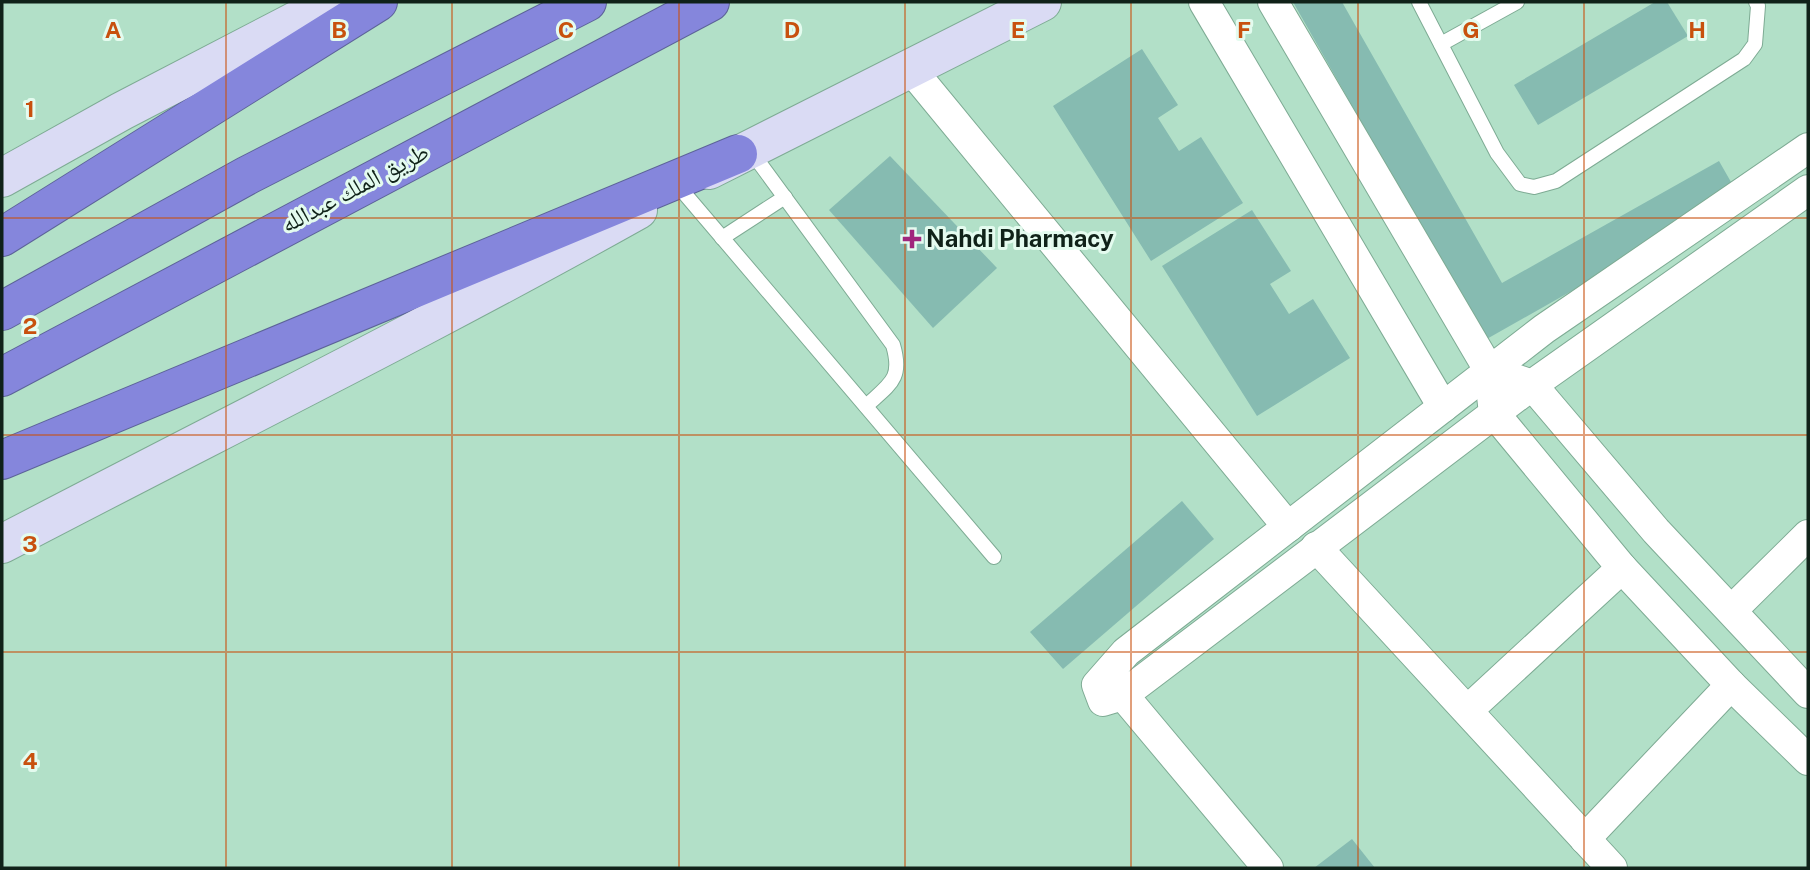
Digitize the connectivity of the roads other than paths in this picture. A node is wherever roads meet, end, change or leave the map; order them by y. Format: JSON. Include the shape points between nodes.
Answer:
{"nodes":[{"id":1,"x":332,"y":2,"type":"edge"},
{"id":2,"x":379,"y":2,"type":"edge"},
{"id":3,"x":587,"y":2,"type":"edge"},
{"id":4,"x":710,"y":2,"type":"edge"},
{"id":5,"x":1042,"y":2,"type":"edge"},
{"id":6,"x":1204,"y":2,"type":"edge"},
{"id":7,"x":1273,"y":2,"type":"edge"},
{"id":8,"x":1419,"y":2,"type":"edge"},
{"id":9,"x":1517,"y":2,"type":"edge"},
{"id":10,"x":1756,"y":2,"type":"edge"},
{"id":11,"x":1441,"y":44,"type":"junction"},
{"id":12,"x":910,"y":68,"type":"junction"},
{"id":13,"x":1808,"y":148,"type":"edge"},
{"id":14,"x":744,"y":151,"type":"junction"},
{"id":15,"x":2,"y":178,"type":"edge"},
{"id":16,"x":679,"y":187,"type":"junction"},
{"id":17,"x":1808,"y":190,"type":"edge"},
{"id":18,"x":785,"y":197,"type":"junction"},
{"id":19,"x":2,"y":237,"type":"edge"},
{"id":20,"x":722,"y":238,"type":"junction"},
{"id":21,"x":2,"y":311,"type":"edge"},
{"id":22,"x":1489,"y":370,"type":"junction"},
{"id":23,"x":2,"y":376,"type":"edge"},
{"id":24,"x":1532,"y":384,"type":"junction"},
{"id":25,"x":866,"y":406,"type":"junction"},
{"id":26,"x":1443,"y":407,"type":"junction"},
{"id":27,"x":1494,"y":413,"type":"junction"},
{"id":28,"x":248,"y":415,"type":"junction"},
{"id":29,"x":2,"y":460,"type":"edge"},
{"id":30,"x":1288,"y":527,"type":"junction"},
{"id":31,"x":2,"y":534,"type":"edge"},
{"id":32,"x":1808,"y":535,"type":"edge"},
{"id":33,"x":2,"y":544,"type":"edge"},
{"id":34,"x":1317,"y":547,"type":"junction"},
{"id":35,"x":994,"y":557,"type":"dead end"},
{"id":36,"x":2,"y":561,"type":"edge"},
{"id":37,"x":1622,"y":568,"type":"junction"},
{"id":38,"x":1732,"y":610,"type":"junction"},
{"id":39,"x":1731,"y":685,"type":"junction"},
{"id":40,"x":1808,"y":693,"type":"edge"},
{"id":41,"x":1123,"y":695,"type":"junction"},
{"id":42,"x":1468,"y":710,"type":"junction"},
{"id":43,"x":1808,"y":760,"type":"edge"},
{"id":44,"x":1585,"y":839,"type":"junction"},
{"id":45,"x":1268,"y":868,"type":"edge"},
{"id":46,"x":1612,"y":868,"type":"edge"}],
"edges":[{"from":1,"to":15,"type":"main road"},
{"from":2,"to":19,"type":"highway"},
{"from":3,"to":21,"type":"highway","via":[[248,175]]},
{"from":4,"to":23,"type":"highway","name":"طريق الملك عبدالله"},
{"from":5,"to":12,"type":"main road"},
{"from":6,"to":26,"type":"street"},
{"from":7,"to":22,"type":"street"},
{"from":8,"to":11,"type":"lane"},
{"from":9,"to":11,"type":"lane"},
{"from":10,"to":11,"type":"lane","via":[[1755,44],[1744,59],[1556,181],[1534,187],[1520,184],[1497,153]]},
{"from":12,"to":14,"type":"main road"},
{"from":12,"to":30,"type":"street"},
{"from":13,"to":22,"type":"street"},
{"from":14,"to":16,"type":"main road"},
{"from":14,"to":18,"type":"lane"},
{"from":14,"to":29,"type":"highway"},
{"from":16,"to":20,"type":"lane"},
{"from":16,"to":28,"type":"main road","via":[[511,281]]},
{"from":17,"to":24,"type":"street"},
{"from":18,"to":20,"type":"lane"},
{"from":18,"to":25,"type":"lane","via":[[893,345],[898,363],[893,380]]},
{"from":20,"to":25,"type":"lane"},
{"from":22,"to":24,"type":"street"},
{"from":22,"to":26,"type":"street"},
{"from":22,"to":27,"type":"street"},
{"from":24,"to":27,"type":"street"},
{"from":24,"to":38,"type":"street","via":[[1656,531]]},
{"from":25,"to":35,"type":"lane"},
{"from":26,"to":30,"type":"street"},
{"from":27,"to":34,"type":"street"},
{"from":27,"to":37,"type":"street"},
{"from":28,"to":31,"type":"main road"},
{"from":28,"to":33,"type":"main road"},
{"from":28,"to":36,"type":"main road"},
{"from":30,"to":41,"type":"street","via":[[1126,652],[1097,685],[1103,701]]},
{"from":32,"to":38,"type":"street"},
{"from":34,"to":41,"type":"street"},
{"from":34,"to":42,"type":"street"},
{"from":37,"to":39,"type":"street"},
{"from":37,"to":42,"type":"street"},
{"from":38,"to":40,"type":"street"},
{"from":39,"to":43,"type":"street"},
{"from":39,"to":44,"type":"street"},
{"from":41,"to":45,"type":"street"},
{"from":42,"to":44,"type":"street"},
{"from":44,"to":46,"type":"street"}]}
